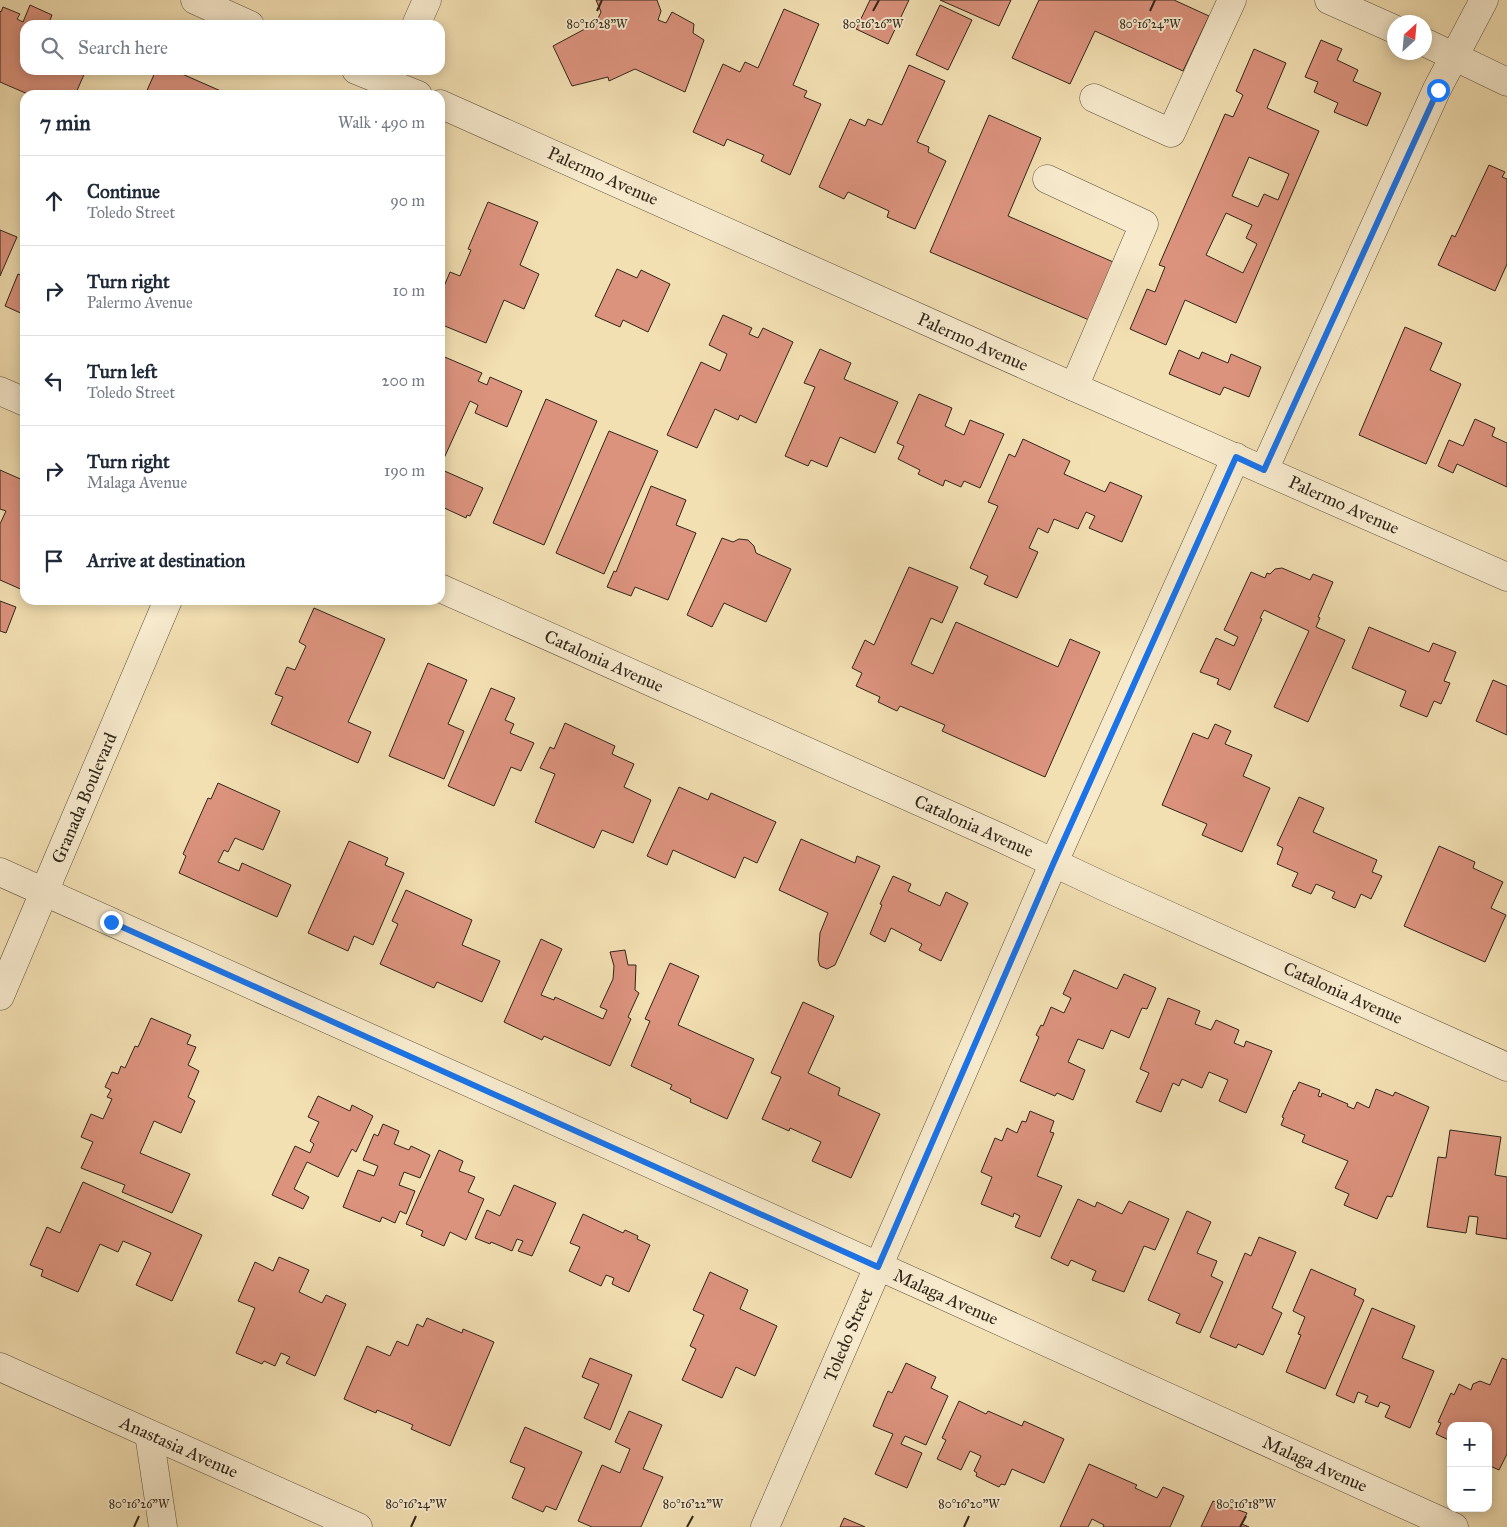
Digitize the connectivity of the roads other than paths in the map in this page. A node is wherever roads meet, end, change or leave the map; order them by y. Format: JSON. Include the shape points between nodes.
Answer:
{"nodes":[{"id":1,"x":195,"y":0,"type":"edge"},
{"id":2,"x":427,"y":0,"type":"edge"},
{"id":3,"x":1232,"y":0,"type":"edge"},
{"id":4,"x":1329,"y":0,"type":"edge"},
{"id":5,"x":1484,"y":0,"type":"edge"},
{"id":6,"x":239,"y":20,"type":"edge"},
{"id":7,"x":418,"y":20,"type":"edge"},
{"id":8,"x":1387,"y":26,"type":"edge"},
{"id":9,"x":1432,"y":46,"type":"edge"},
{"id":10,"x":1456,"y":56,"type":"junction"},
{"id":11,"x":369,"y":75,"type":"edge"},
{"id":12,"x":1507,"y":82,"type":"edge"},
{"id":13,"x":391,"y":83,"type":"edge"},
{"id":14,"x":407,"y":90,"type":"edge"},
{"id":15,"x":1094,"y":98,"type":"dead end"},
{"id":16,"x":445,"y":106,"type":"edge"},
{"id":17,"x":1047,"y":180,"type":"dead end"},
{"id":18,"x":1074,"y":387,"type":"junction"},
{"id":19,"x":0,"y":391,"type":"edge"},
{"id":20,"x":20,"y":400,"type":"edge"},
{"id":21,"x":1236,"y":457,"type":"junction"},
{"id":22,"x":1264,"y":470,"type":"junction"},
{"id":23,"x":1507,"y":577,"type":"edge"},
{"id":24,"x":445,"y":590,"type":"edge"},
{"id":25,"x":166,"y":605,"type":"edge"},
{"id":26,"x":1054,"y":862,"type":"junction"},
{"id":27,"x":0,"y":872,"type":"edge"},
{"id":28,"x":45,"y":892,"type":"junction"},
{"id":29,"x":0,"y":996,"type":"edge"},
{"id":30,"x":1507,"y":1067,"type":"edge"},
{"id":31,"x":878,"y":1267,"type":"junction"},
{"id":32,"x":0,"y":1367,"type":"edge"},
{"id":33,"x":149,"y":1434,"type":"junction"},
{"id":34,"x":163,"y":1527,"type":"edge"},
{"id":35,"x":358,"y":1527,"type":"edge"},
{"id":36,"x":765,"y":1527,"type":"edge"},
{"id":37,"x":1454,"y":1527,"type":"edge"}],
"edges":[{"from":1,"to":6,"type":"street"},
{"from":2,"to":7,"type":"street"},
{"from":3,"to":15,"type":"street","via":[[1171,133]]},
{"from":4,"to":8,"type":"street"},
{"from":5,"to":10,"type":"street"},
{"from":9,"to":10,"type":"street"},
{"from":10,"to":12,"type":"street"},
{"from":10,"to":22,"type":"street"},
{"from":11,"to":13,"type":"street"},
{"from":13,"to":14,"type":"street"},
{"from":16,"to":18,"type":"street","name":"Palermo Avenue"},
{"from":17,"to":18,"type":"street","via":[[1144,224]]},
{"from":18,"to":21,"type":"street","name":"Palermo Avenue"},
{"from":19,"to":20,"type":"street"},
{"from":21,"to":22,"type":"street","name":"Palermo Avenue"},
{"from":21,"to":26,"type":"street","name":"Toledo Street"},
{"from":22,"to":23,"type":"street","name":"Palermo Avenue"},
{"from":24,"to":26,"type":"street","name":"Catalonia Avenue"},
{"from":25,"to":28,"type":"street","name":"Granada Boulevard"},
{"from":26,"to":30,"type":"street","name":"Catalonia Avenue"},
{"from":26,"to":31,"type":"street","name":"Toledo Street"},
{"from":27,"to":28,"type":"street","name":"Malaga Avenue"},
{"from":28,"to":29,"type":"street","name":"Granada Boulevard"},
{"from":28,"to":31,"type":"street","name":"Malaga Avenue"},
{"from":31,"to":36,"type":"street","name":"Toledo Street"},
{"from":31,"to":37,"type":"street","name":"Malaga Avenue"},
{"from":32,"to":33,"type":"street","name":"Anastasia Avenue"},
{"from":33,"to":34,"type":"street"},
{"from":33,"to":35,"type":"street","name":"Anastasia Avenue"}]}
